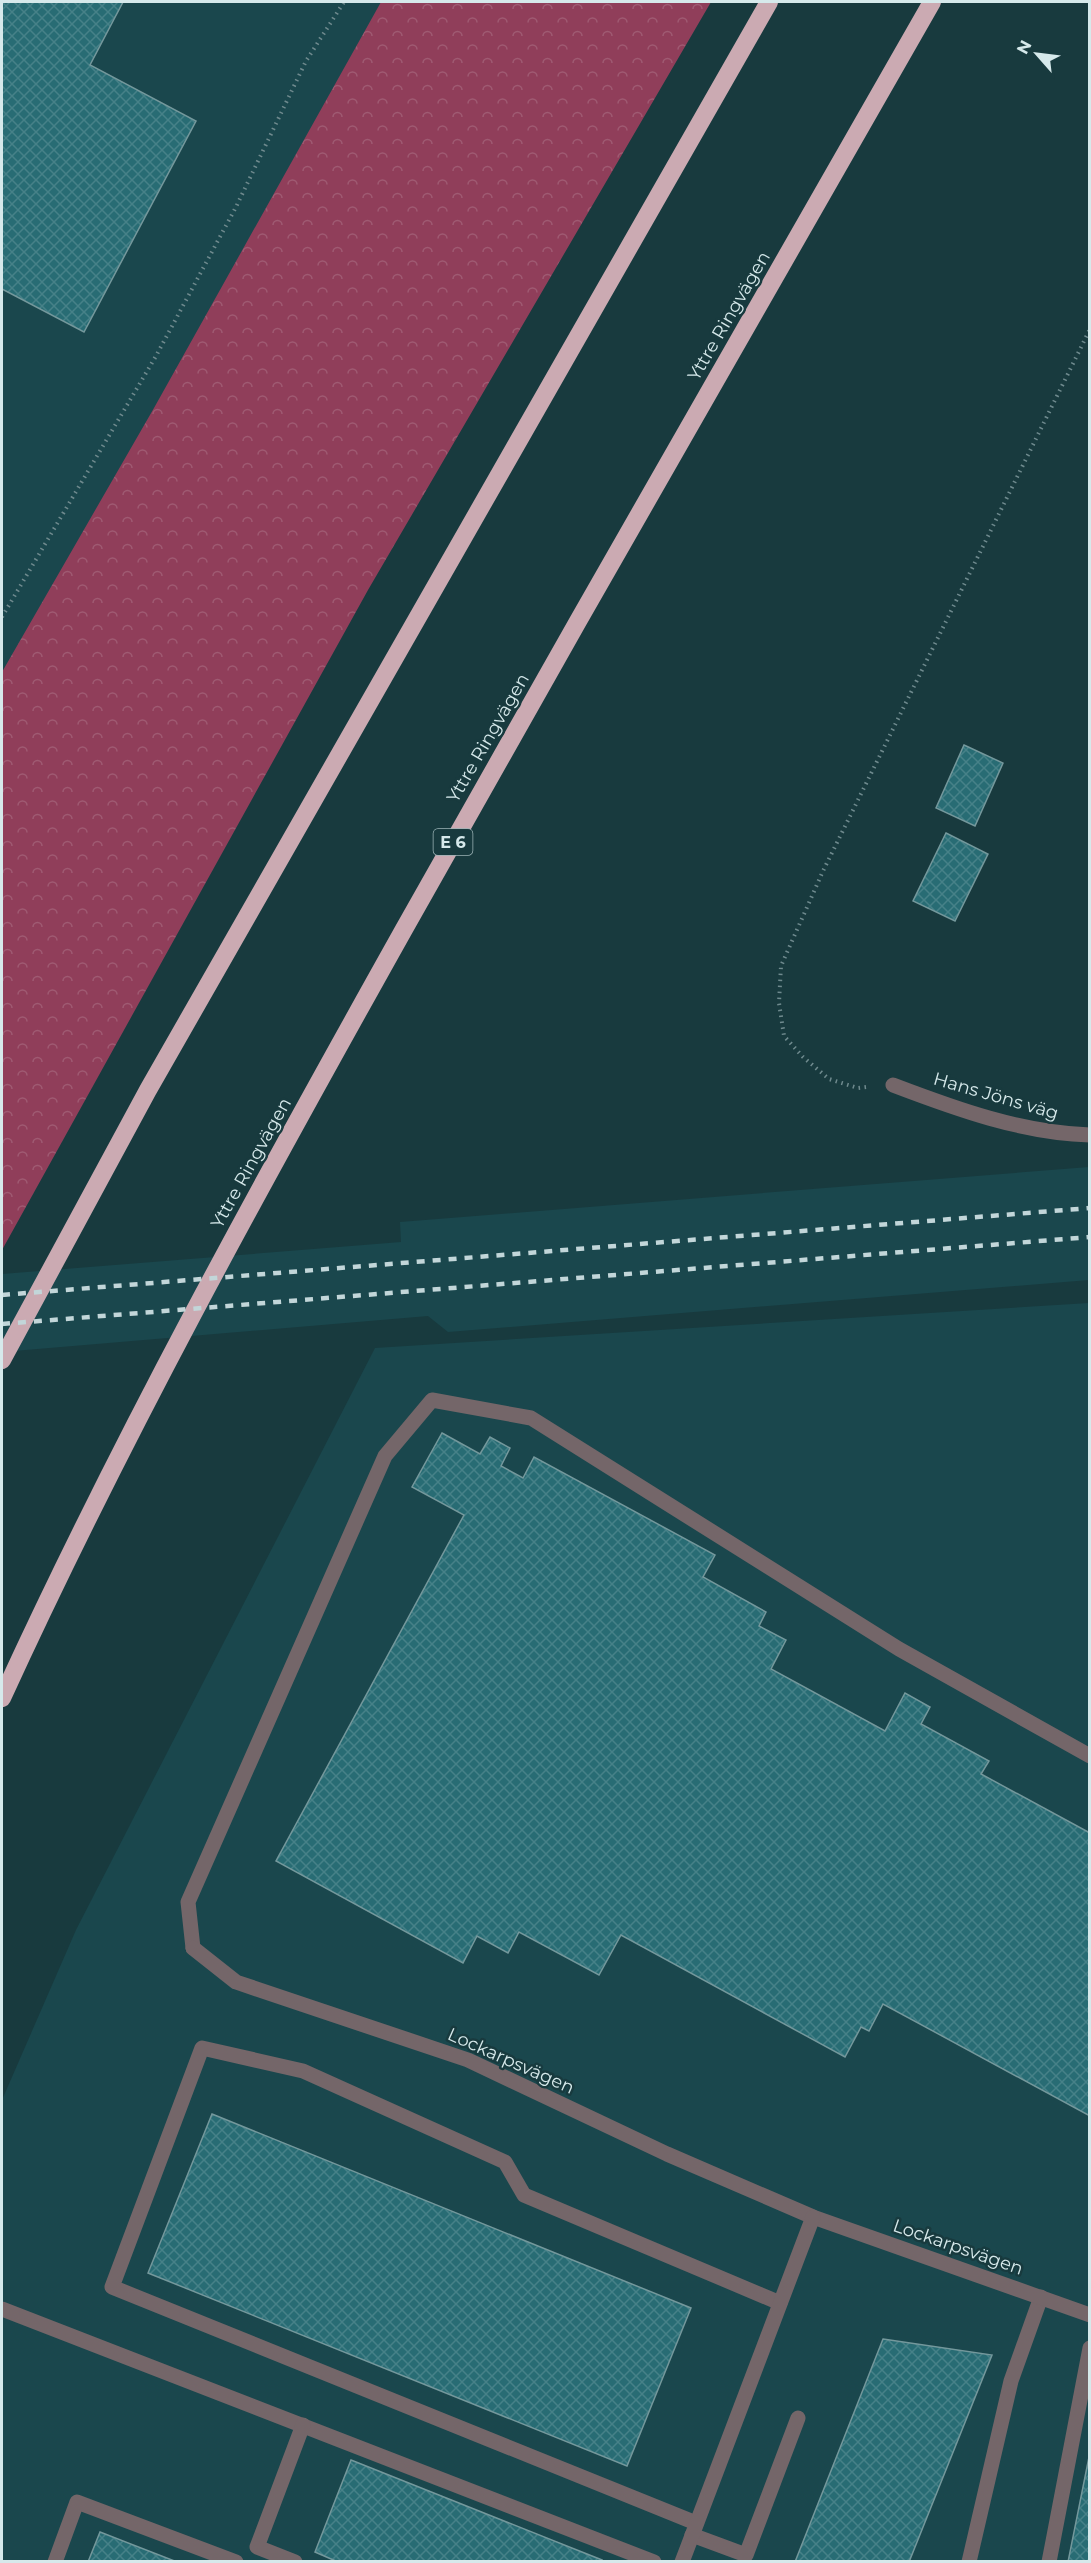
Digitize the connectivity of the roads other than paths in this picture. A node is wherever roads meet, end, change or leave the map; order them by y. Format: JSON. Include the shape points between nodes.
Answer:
{"nodes":[{"id":1,"x":769,"y":2,"type":"edge"},
{"id":2,"x":932,"y":2,"type":"edge"},
{"id":3,"x":893,"y":1085,"type":"road end"},
{"id":4,"x":1089,"y":1136,"type":"edge"},
{"id":5,"x":2,"y":1360,"type":"edge"},
{"id":6,"x":2,"y":1698,"type":"edge"},
{"id":7,"x":1089,"y":1756,"type":"edge"},
{"id":8,"x":813,"y":2217,"type":"junction"},
{"id":9,"x":1041,"y":2297,"type":"junction"},
{"id":10,"x":780,"y":2303,"type":"junction"},
{"id":11,"x":2,"y":2309,"type":"edge"},
{"id":12,"x":1089,"y":2315,"type":"edge"},
{"id":13,"x":1089,"y":2348,"type":"edge"},
{"id":14,"x":798,"y":2418,"type":"dead end"},
{"id":15,"x":303,"y":2425,"type":"junction"},
{"id":16,"x":694,"y":2529,"type":"junction"},
{"id":17,"x":749,"y":2558,"type":"edge"},
{"id":18,"x":55,"y":2562,"type":"edge"},
{"id":19,"x":236,"y":2562,"type":"edge"},
{"id":20,"x":295,"y":2562,"type":"edge"},
{"id":21,"x":654,"y":2562,"type":"edge"},
{"id":22,"x":681,"y":2562,"type":"edge"},
{"id":23,"x":969,"y":2562,"type":"edge"},
{"id":24,"x":1049,"y":2562,"type":"edge"}],
"edges":[{"from":1,"to":5,"type":"highway","via":[[148,1090]]},
{"from":2,"to":6,"type":"highway","name":"Yttre Ringvägen","number":"E 6","via":[[267,1175],[43,1609]]},
{"from":3,"to":4,"type":"street","name":"Hans Jöns väg","via":[[959,1110],[1056,1134]]},
{"from":7,"to":8,"type":"street","name":"Lockarpsvägen","via":[[899,1649],[531,1418],[432,1400],[386,1456],[188,1902],[193,1948],[236,1982],[468,2060],[667,2154]]},
{"from":8,"to":9,"type":"street","name":"Lockarpsvägen"},
{"from":8,"to":10,"type":"street"},
{"from":9,"to":12,"type":"street","name":"Lockarpsvägen"},
{"from":9,"to":23,"type":"street","via":[[1011,2381]]},
{"from":10,"to":16,"type":"street"},
{"from":10,"to":16,"type":"street","via":[[524,2195],[505,2163],[303,2071],[202,2048],[112,2287]]},
{"from":11,"to":15,"type":"street"},
{"from":13,"to":24,"type":"street"},
{"from":14,"to":17,"type":"street"},
{"from":15,"to":20,"type":"street","via":[[257,2547]]},
{"from":15,"to":21,"type":"street"},
{"from":16,"to":17,"type":"street"},
{"from":16,"to":22,"type":"street"},
{"from":18,"to":19,"type":"street","via":[[77,2502]]}]}
